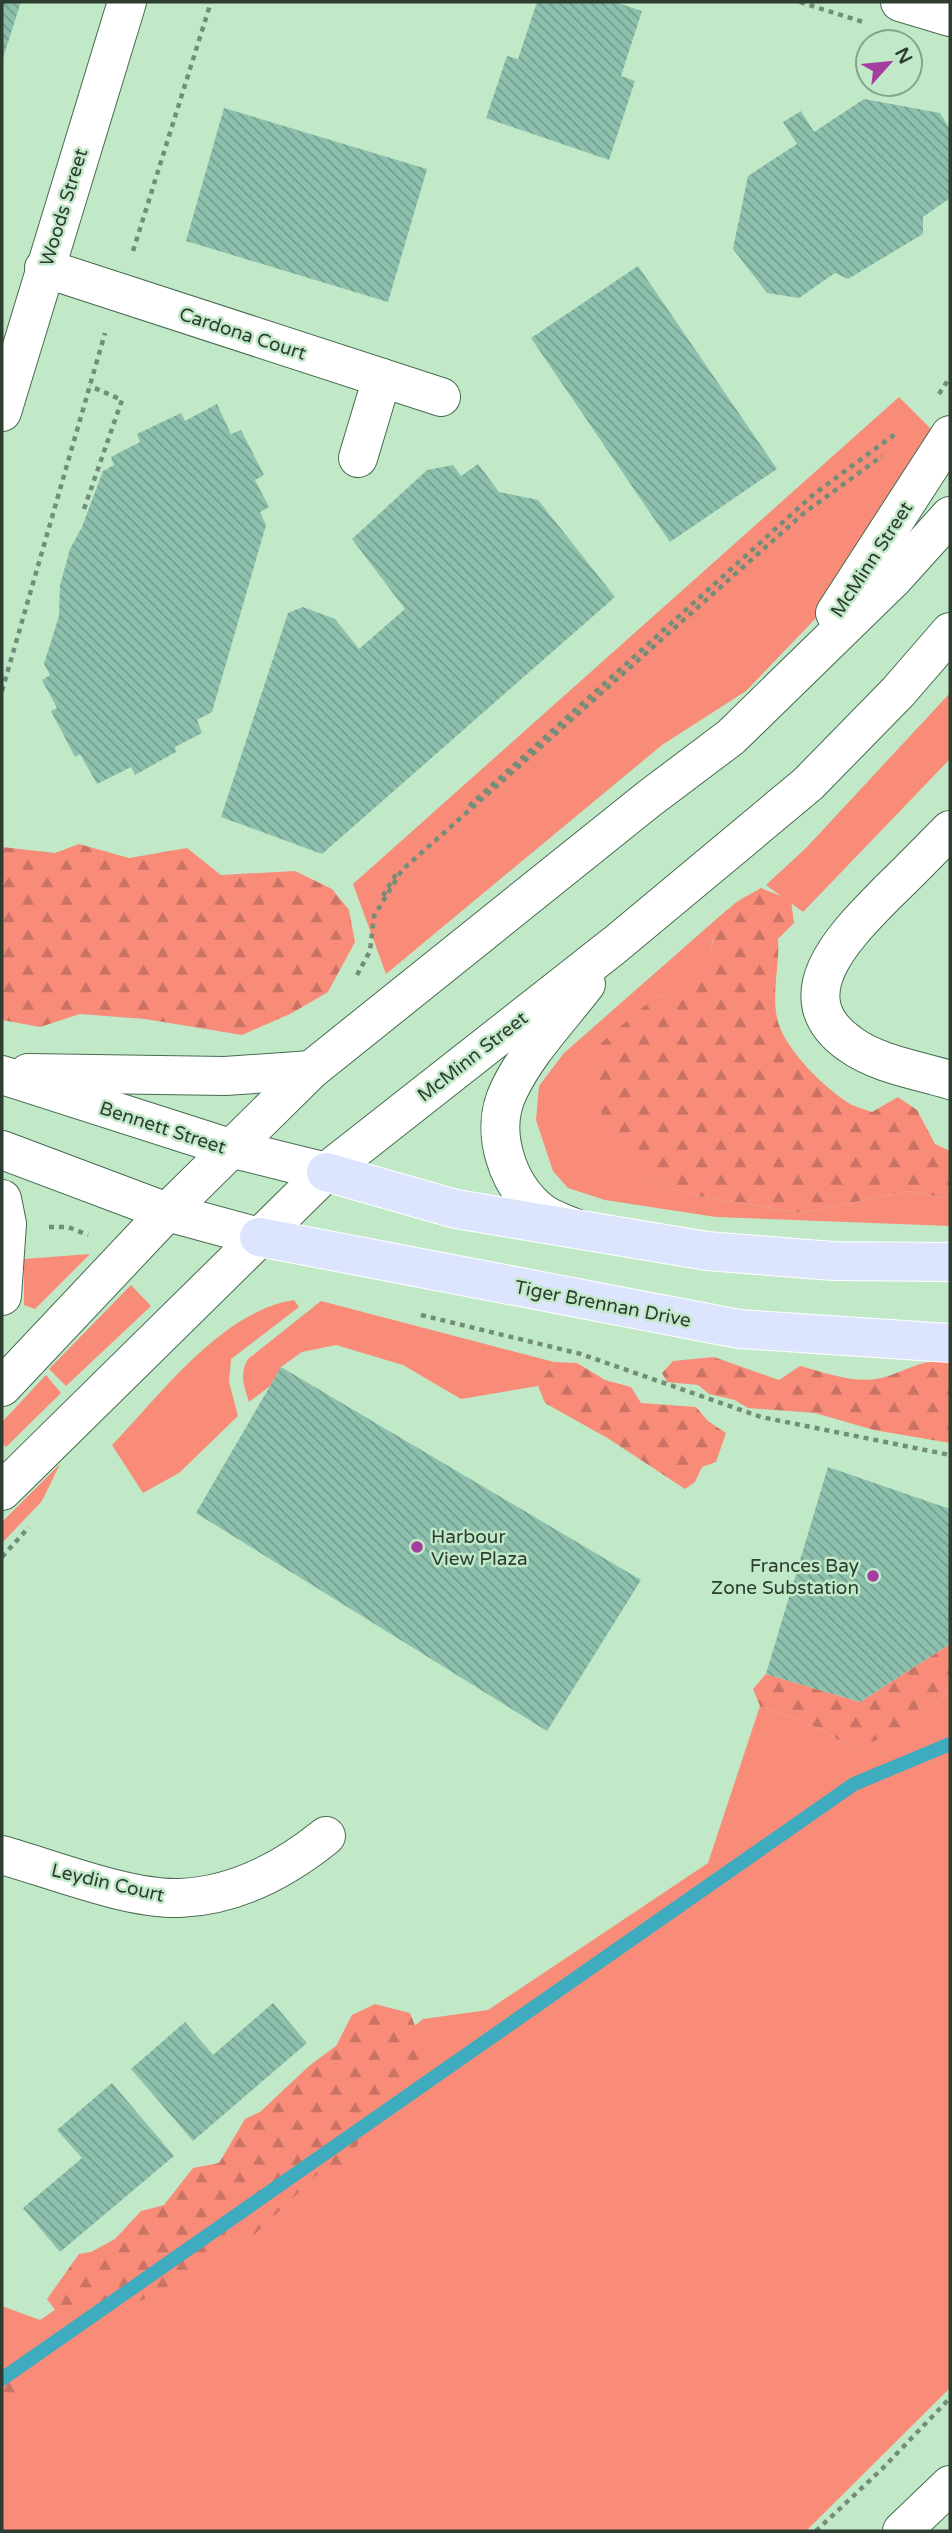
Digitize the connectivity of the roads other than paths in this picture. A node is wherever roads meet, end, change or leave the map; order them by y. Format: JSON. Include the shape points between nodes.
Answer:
{"nodes":[{"id":1,"x":127,"y":2,"type":"edge"},
{"id":2,"x":900,"y":2,"type":"edge"},
{"id":3,"x":950,"y":17,"type":"edge"},
{"id":4,"x":44,"y":268,"type":"junction"},
{"id":5,"x":382,"y":377,"type":"junction"},
{"id":6,"x":441,"y":397,"type":"dead end"},
{"id":7,"x":2,"y":412,"type":"edge"},
{"id":8,"x":947,"y":418,"type":"edge"},
{"id":9,"x":358,"y":457,"type":"dead end"},
{"id":10,"x":950,"y":516,"type":"edge"},
{"id":11,"x":950,"y":632,"type":"edge"},
{"id":12,"x":790,"y":682,"type":"junction"},
{"id":13,"x":950,"y":830,"type":"edge"},
{"id":14,"x":616,"y":944,"type":"junction"},
{"id":15,"x":311,"y":1070,"type":"junction"},
{"id":16,"x":2,"y":1075,"type":"edge"},
{"id":17,"x":950,"y":1080,"type":"edge"},
{"id":18,"x":230,"y":1148,"type":"junction"},
{"id":19,"x":2,"y":1150,"type":"edge"},
{"id":20,"x":326,"y":1172,"type":"junction"},
{"id":21,"x":2,"y":1199,"type":"edge"},
{"id":22,"x":167,"y":1212,"type":"junction"},
{"id":23,"x":582,"y":1231,"type":"junction"},
{"id":24,"x":259,"y":1237,"type":"junction"},
{"id":25,"x":950,"y":1262,"type":"edge"},
{"id":26,"x":2,"y":1296,"type":"edge"},
{"id":27,"x":950,"y":1343,"type":"edge"},
{"id":28,"x":2,"y":1387,"type":"edge"},
{"id":29,"x":2,"y":1491,"type":"edge"},
{"id":30,"x":326,"y":1836,"type":"dead end"},
{"id":31,"x":2,"y":1855,"type":"edge"},
{"id":32,"x":950,"y":2485,"type":"edge"},
{"id":33,"x":902,"y":2531,"type":"edge"}],
"edges":[{"from":1,"to":4,"type":"street","name":"Woods Street"},
{"from":2,"to":3,"type":"street"},
{"from":4,"to":5,"type":"street","name":"Cardona Court"},
{"from":4,"to":7,"type":"street","name":"Woods Street"},
{"from":5,"to":6,"type":"street","name":"Cardona Court"},
{"from":5,"to":9,"type":"street"},
{"from":8,"to":12,"type":"street","name":"McMinn Street"},
{"from":10,"to":12,"type":"street","name":"McMinn Street","via":[[925,547]]},
{"from":11,"to":14,"type":"street","name":"McMinn Street","via":[[808,784]]},
{"from":12,"to":15,"type":"street","name":"McMinn Street","via":[[731,737]]},
{"from":13,"to":17,"type":"street","via":[[843,937],[824,973],[821,998],[824,1015],[850,1045]]},
{"from":14,"to":20,"type":"street","name":"McMinn Street"},
{"from":14,"to":23,"type":"street","via":[[517,1075],[501,1112],[503,1151],[519,1187],[543,1214]]},
{"from":15,"to":16,"type":"street","name":"Bennett Street","via":[[225,1076]]},
{"from":15,"to":18,"type":"street","name":"McMinn Street"},
{"from":16,"to":18,"type":"street","name":"Bennett Street"},
{"from":18,"to":20,"type":"street","name":"Bennett Street"},
{"from":18,"to":22,"type":"street","name":"McMinn Street"},
{"from":19,"to":22,"type":"street"},
{"from":20,"to":23,"type":"main road","via":[[456,1209]]},
{"from":20,"to":24,"type":"street","name":"McMinn Street"},
{"from":21,"to":26,"type":"street","via":[[7,1224]]},
{"from":22,"to":24,"type":"street"},
{"from":22,"to":28,"type":"street","name":"McMinn Street"},
{"from":23,"to":25,"type":"main road","via":[[707,1251],[833,1261]]},
{"from":24,"to":27,"type":"main road","name":"Tiger Brennan Drive","via":[[739,1329]]},
{"from":24,"to":29,"type":"street","name":"McMinn Street"},
{"from":30,"to":31,"type":"street","name":"Leydin Court","via":[[293,1862],[257,1881],[180,1898],[121,1889]]},
{"from":32,"to":33,"type":"street"}]}
